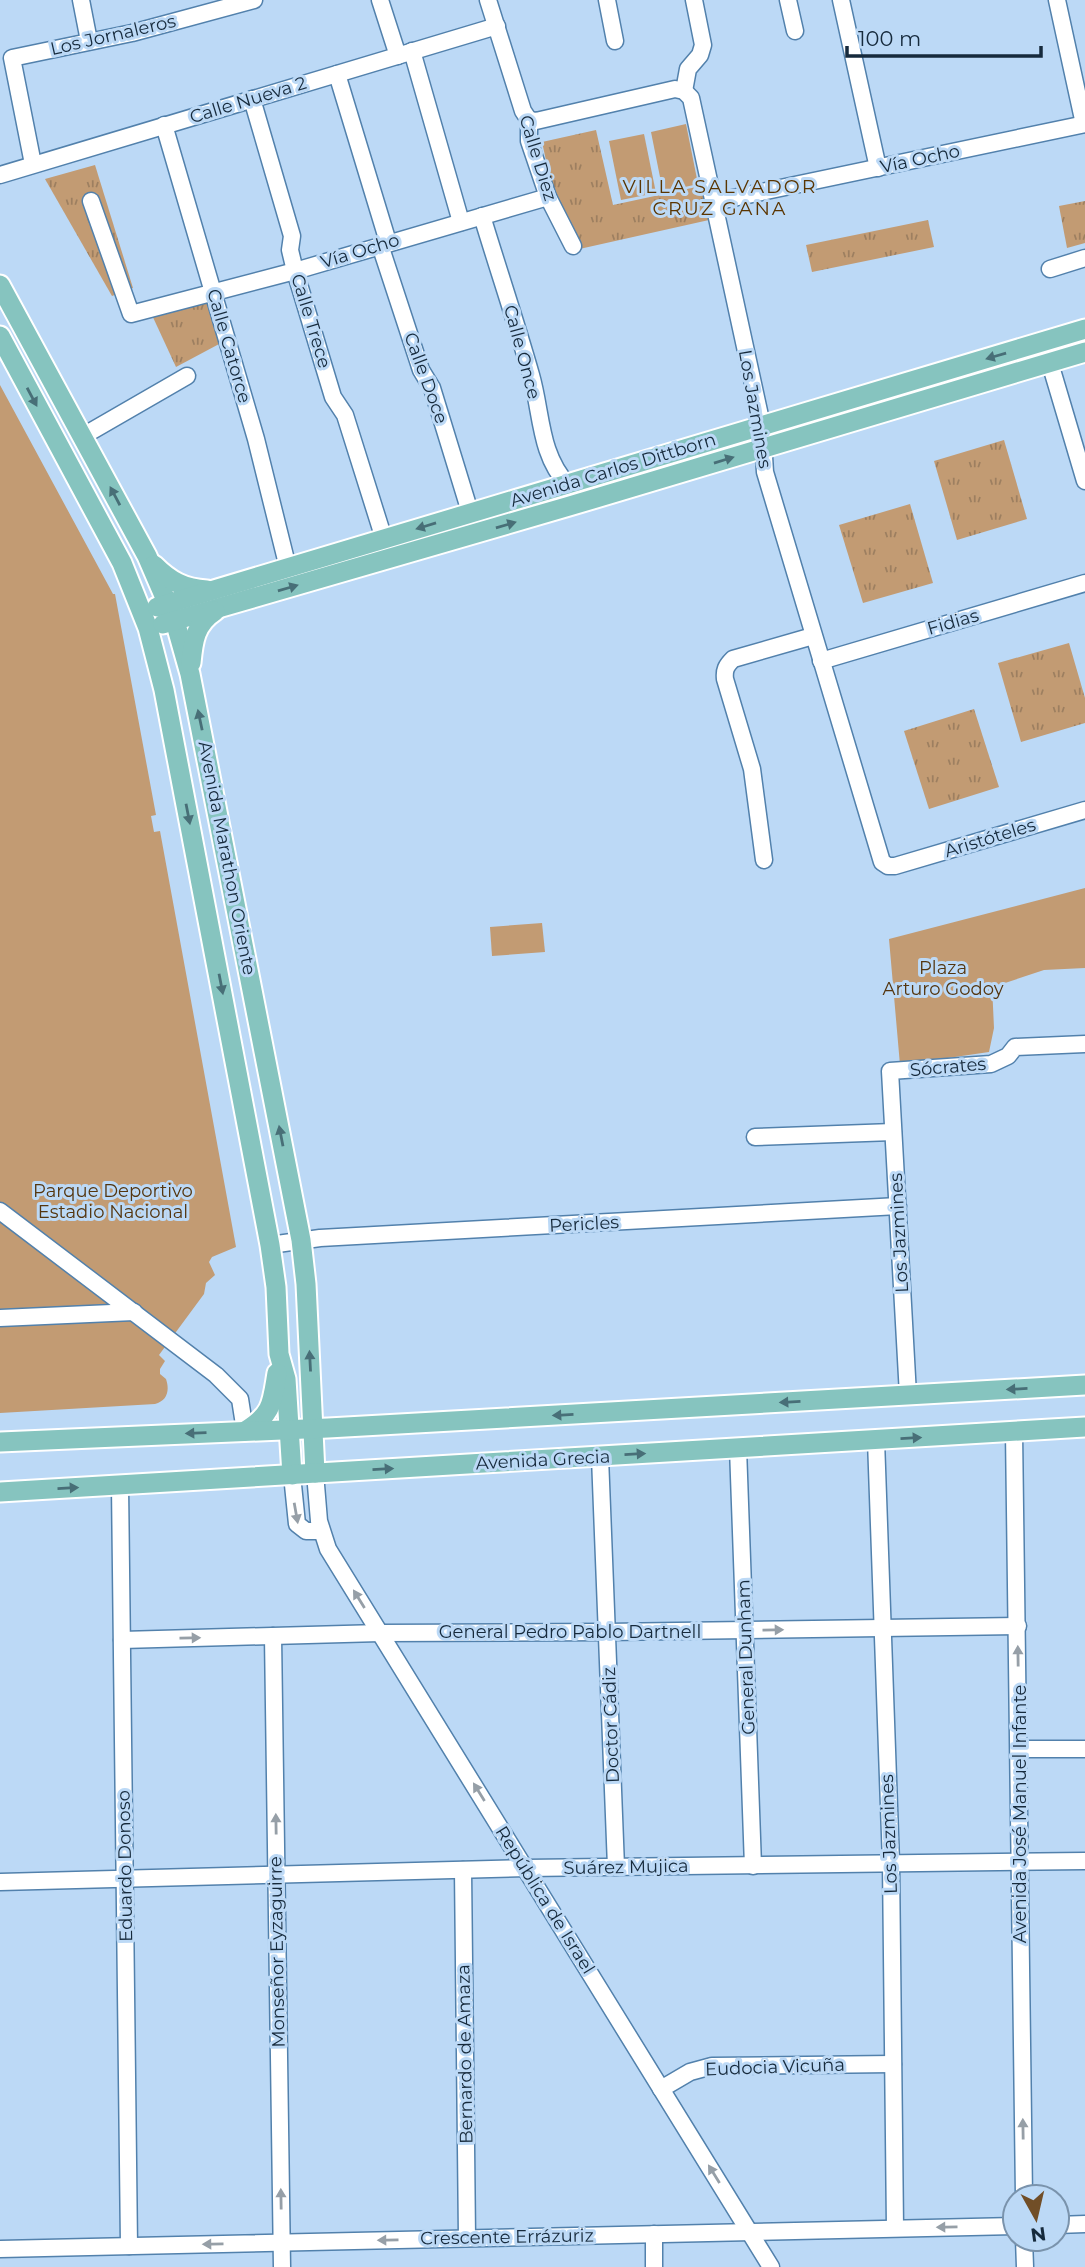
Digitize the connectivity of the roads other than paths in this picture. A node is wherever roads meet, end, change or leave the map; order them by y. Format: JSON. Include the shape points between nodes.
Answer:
{"nodes":[{"id":1,"x":81,"y":0,"type":"edge"},
{"id":2,"x":254,"y":0,"type":"edge"},
{"id":3,"x":380,"y":0,"type":"edge"},
{"id":4,"x":488,"y":0,"type":"edge"},
{"id":5,"x":607,"y":0,"type":"edge"},
{"id":6,"x":694,"y":0,"type":"edge"},
{"id":7,"x":788,"y":0,"type":"edge"},
{"id":8,"x":841,"y":0,"type":"edge"},
{"id":9,"x":1057,"y":0,"type":"edge"},
{"id":10,"x":497,"y":26,"type":"junction"},
{"id":11,"x":795,"y":31,"type":"dead end"},
{"id":12,"x":89,"y":41,"type":"junction"},
{"id":13,"x":615,"y":41,"type":"dead end"},
{"id":14,"x":405,"y":54,"type":"junction"},
{"id":15,"x":337,"y":74,"type":"junction"},
{"id":16,"x":684,"y":91,"type":"junction"},
{"id":17,"x":252,"y":99,"type":"junction"},
{"id":18,"x":529,"y":120,"type":"junction"},
{"id":19,"x":1084,"y":124,"type":"edge"},
{"id":20,"x":164,"y":125,"type":"junction"},
{"id":21,"x":33,"y":164,"type":"junction"},
{"id":22,"x":878,"y":167,"type":"junction"},
{"id":23,"x":0,"y":175,"type":"edge"},
{"id":24,"x":548,"y":197,"type":"junction"},
{"id":25,"x":91,"y":201,"type":"dead end"},
{"id":26,"x":714,"y":202,"type":"junction"},
{"id":27,"x":482,"y":216,"type":"junction"},
{"id":28,"x":461,"y":222,"type":"junction"},
{"id":29,"x":384,"y":244,"type":"junction"},
{"id":30,"x":573,"y":246,"type":"dead end"},
{"id":31,"x":1085,"y":258,"type":"edge"},
{"id":32,"x":1050,"y":269,"type":"dead end"},
{"id":33,"x":295,"y":271,"type":"junction"},
{"id":34,"x":0,"y":285,"type":"edge"},
{"id":35,"x":213,"y":291,"type":"junction"},
{"id":36,"x":1085,"y":329,"type":"edge"},
{"id":37,"x":25,"y":331,"type":"junction"},
{"id":38,"x":2,"y":340,"type":"edge"},
{"id":39,"x":1044,"y":342,"type":"junction"},
{"id":40,"x":1085,"y":352,"type":"edge"},
{"id":41,"x":1049,"y":363,"type":"junction"},
{"id":42,"x":187,"y":376,"type":"dead end"},
{"id":43,"x":762,"y":425,"type":"junction"},
{"id":44,"x":83,"y":436,"type":"junction"},
{"id":45,"x":764,"y":447,"type":"junction"},
{"id":46,"x":1085,"y":481,"type":"edge"},
{"id":47,"x":568,"y":485,"type":"junction"},
{"id":48,"x":470,"y":512,"type":"junction"},
{"id":49,"x":384,"y":539,"type":"junction"},
{"id":50,"x":146,"y":556,"type":"junction"},
{"id":51,"x":288,"y":568,"type":"junction"},
{"id":52,"x":1085,"y":583,"type":"edge"},
{"id":53,"x":220,"y":598,"type":"junction"},
{"id":54,"x":171,"y":612,"type":"junction"},
{"id":55,"x":145,"y":619,"type":"junction"},
{"id":56,"x":813,"y":636,"type":"junction"},
{"id":57,"x":821,"y":661,"type":"junction"},
{"id":58,"x":190,"y":674,"type":"junction"},
{"id":59,"x":209,"y":765,"type":"junction"},
{"id":60,"x":180,"y":771,"type":"junction"},
{"id":61,"x":1085,"y":810,"type":"edge"},
{"id":62,"x":764,"y":860,"type":"dead end"},
{"id":63,"x":895,"y":866,"type":"joint"},
{"id":64,"x":1085,"y":1044,"type":"edge"},
{"id":65,"x":890,"y":1071,"type":"joint"},
{"id":66,"x":893,"y":1132,"type":"junction"},
{"id":67,"x":755,"y":1137,"type":"dead end"},
{"id":68,"x":898,"y":1206,"type":"junction"},
{"id":69,"x":0,"y":1211,"type":"edge"},
{"id":70,"x":301,"y":1240,"type":"junction"},
{"id":71,"x":270,"y":1245,"type":"junction"},
{"id":72,"x":306,"y":1284,"type":"junction"},
{"id":73,"x":275,"y":1287,"type":"junction"},
{"id":74,"x":134,"y":1312,"type":"junction"},
{"id":75,"x":0,"y":1318,"type":"edge"},
{"id":76,"x":279,"y":1354,"type":"junction"},
{"id":77,"x":1085,"y":1385,"type":"edge"},
{"id":78,"x":908,"y":1395,"type":"junction"},
{"id":79,"x":1085,"y":1427,"type":"edge"},
{"id":80,"x":313,"y":1429,"type":"junction"},
{"id":81,"x":289,"y":1430,"type":"junction"},
{"id":82,"x":245,"y":1432,"type":"junction"},
{"id":83,"x":1014,"y":1432,"type":"junction"},
{"id":84,"x":876,"y":1440,"type":"junction"},
{"id":85,"x":0,"y":1441,"type":"edge"},
{"id":86,"x":738,"y":1448,"type":"junction"},
{"id":87,"x":600,"y":1457,"type":"junction"},
{"id":88,"x":315,"y":1473,"type":"junction"},
{"id":89,"x":292,"y":1475,"type":"junction"},
{"id":90,"x":120,"y":1485,"type":"junction"},
{"id":91,"x":0,"y":1492,"type":"edge"},
{"id":92,"x":321,"y":1531,"type":"junction"},
{"id":93,"x":1018,"y":1626,"type":"junction"},
{"id":94,"x":882,"y":1628,"type":"junction"},
{"id":95,"x":745,"y":1630,"type":"junction"},
{"id":96,"x":607,"y":1632,"type":"junction"},
{"id":97,"x":380,"y":1633,"type":"junction"},
{"id":98,"x":273,"y":1636,"type":"junction"},
{"id":99,"x":122,"y":1640,"type":"junction"},
{"id":100,"x":1019,"y":1749,"type":"junction"},
{"id":101,"x":1085,"y":1749,"type":"edge"},
{"id":102,"x":1085,"y":1861,"type":"edge"},
{"id":103,"x":1020,"y":1862,"type":"junction"},
{"id":104,"x":891,"y":1863,"type":"junction"},
{"id":105,"x":753,"y":1866,"type":"junction"},
{"id":106,"x":616,"y":1867,"type":"junction"},
{"id":107,"x":526,"y":1868,"type":"junction"},
{"id":108,"x":463,"y":1870,"type":"junction"},
{"id":109,"x":276,"y":1874,"type":"junction"},
{"id":110,"x":125,"y":1878,"type":"junction"},
{"id":111,"x":0,"y":1881,"type":"edge"},
{"id":112,"x":893,"y":2063,"type":"junction"},
{"id":113,"x":662,"y":2089,"type":"junction"},
{"id":114,"x":1024,"y":2183,"type":"edge"},
{"id":115,"x":1001,"y":2226,"type":"edge"},
{"id":116,"x":895,"y":2228,"type":"junction"},
{"id":117,"x":750,"y":2232,"type":"junction"},
{"id":118,"x":654,"y":2234,"type":"junction"},
{"id":119,"x":467,"y":2238,"type":"junction"},
{"id":120,"x":281,"y":2243,"type":"junction"},
{"id":121,"x":129,"y":2246,"type":"junction"},
{"id":122,"x":0,"y":2249,"type":"edge"},
{"id":123,"x":282,"y":2267,"type":"edge"},
{"id":124,"x":654,"y":2267,"type":"edge"},
{"id":125,"x":771,"y":2267,"type":"edge"}],
"edges":[{"from":1,"to":12,"type":"street"},
{"from":2,"to":12,"type":"street","name":"Los Jornaleros"},
{"from":3,"to":14,"type":"street"},
{"from":4,"to":10,"type":"street","name":"Calle Diez"},
{"from":5,"to":13,"type":"street"},
{"from":6,"to":16,"type":"street","via":[[703,46],[688,69]]},
{"from":7,"to":11,"type":"street"},
{"from":8,"to":22,"type":"street"},
{"from":9,"to":19,"type":"street"},
{"from":10,"to":14,"type":"street","name":"Calle Nueva 2"},
{"from":10,"to":18,"type":"street","name":"Calle Diez"},
{"from":12,"to":21,"type":"street","name":"Los Jornaleros","via":[[12,58]]},
{"from":14,"to":15,"type":"street","name":"Calle Nueva 2"},
{"from":14,"to":28,"type":"street"},
{"from":15,"to":17,"type":"street","name":"Calle Nueva 2"},
{"from":15,"to":29,"type":"street","name":"Calle Doce"},
{"from":16,"to":18,"type":"street","via":[[674,89]]},
{"from":16,"to":26,"type":"street","name":"Los Jazmines","via":[[692,103]]},
{"from":17,"to":20,"type":"street","name":"Calle Nueva 2"},
{"from":17,"to":33,"type":"street","name":"Calle Trece","via":[[292,236]]},
{"from":18,"to":24,"type":"street","name":"Calle Diez","via":[[529,141]]},
{"from":19,"to":22,"type":"street","name":"Vía Ocho"},
{"from":20,"to":21,"type":"street","name":"Calle Nueva 2"},
{"from":20,"to":35,"type":"street","name":"Calle Catorce"},
{"from":21,"to":23,"type":"street","name":"Calle Nueva 2"},
{"from":22,"to":26,"type":"street","name":"Vía Ocho"},
{"from":24,"to":27,"type":"street","name":"Vía Ocho"},
{"from":24,"to":30,"type":"street","name":"Calle Diez"},
{"from":25,"to":35,"type":"street","name":"Vía Ocho","via":[[131,314]]},
{"from":26,"to":43,"type":"street","name":"Los Jazmines"},
{"from":27,"to":28,"type":"street","name":"Vía Ocho"},
{"from":27,"to":47,"type":"street","name":"Calle Once","via":[[530,373],[551,462]]},
{"from":28,"to":29,"type":"street","name":"Vía Ocho"},
{"from":29,"to":33,"type":"street","name":"Vía Ocho"},
{"from":29,"to":48,"type":"street","name":"Calle Doce"},
{"from":31,"to":32,"type":"street"},
{"from":33,"to":35,"type":"street","name":"Vía Ocho"},
{"from":33,"to":49,"type":"street","name":"Calle Trece"},
{"from":34,"to":37,"type":"main road","name":"Avenida Marathon Oriente"},
{"from":35,"to":51,"type":"street","name":"Calle Catorce"},
{"from":36,"to":39,"type":"main road","name":"Avenida Carlos Dittborn"},
{"from":37,"to":38,"type":"main road"},
{"from":37,"to":44,"type":"main road","name":"Avenida Marathon Oriente"},
{"from":38,"to":55,"type":"main road","name":"Avenida Marathon Oriente","one_way":true,"via":[[122,563]]},
{"from":39,"to":41,"type":"street"},
{"from":39,"to":43,"type":"main road","name":"Avenida Carlos Dittborn","one_way":true},
{"from":40,"to":41,"type":"main road","name":"Avenida Carlos Dittborn"},
{"from":41,"to":45,"type":"main road","name":"Avenida Carlos Dittborn"},
{"from":41,"to":46,"type":"street"},
{"from":42,"to":44,"type":"street"},
{"from":43,"to":45,"type":"street","name":"Los Jazmines"},
{"from":43,"to":47,"type":"main road","name":"Avenida Carlos Dittborn"},
{"from":50,"to":44,"type":"main road","name":"Avenida Marathon Oriente","one_way":true},
{"from":53,"to":45,"type":"main road","name":"Avenida Carlos Dittborn","one_way":true},
{"from":45,"to":56,"type":"street","name":"Los Jazmines","via":[[765,472]]},
{"from":47,"to":48,"type":"main road","name":"Avenida Carlos Dittborn"},
{"from":48,"to":49,"type":"main road","name":"Avenida Carlos Dittborn","one_way":true},
{"from":49,"to":51,"type":"main road","name":"Avenida Carlos Dittborn"},
{"from":50,"to":53,"type":"main road","via":[[178,584]]},
{"from":50,"to":54,"type":"main road","name":"Avenida Marathon Oriente"},
{"from":51,"to":53,"type":"main road","name":"Avenida Carlos Dittborn"},
{"from":52,"to":57,"type":"street","name":"Fidias"},
{"from":53,"to":54,"type":"main road","name":"Avenida Carlos Dittborn"},
{"from":53,"to":58,"type":"main road","via":[[195,635]]},
{"from":54,"to":55,"type":"main road","name":"Avenida Carlos Dittborn"},
{"from":54,"to":58,"type":"main road","name":"Avenida Marathon Oriente"},
{"from":55,"to":60,"type":"main road","name":"Avenida Marathon Oriente"},
{"from":56,"to":57,"type":"street","name":"Los Jazmines"},
{"from":56,"to":62,"type":"street","via":[[733,659],[724,672],[752,769]]},
{"from":57,"to":63,"type":"street","name":"Los Jazmines","via":[[880,859]]},
{"from":59,"to":58,"type":"main road","name":"Avenida Marathon Oriente","one_way":true},
{"from":59,"to":60,"type":"main road"},
{"from":70,"to":59,"type":"main road","name":"Avenida Marathon Oriente","one_way":true},
{"from":60,"to":71,"type":"main road","name":"Avenida Marathon Oriente","one_way":true},
{"from":61,"to":63,"type":"street","name":"Aristóteles"},
{"from":64,"to":65,"type":"street","name":"Sócrates","via":[[1016,1047],[991,1064]]},
{"from":65,"to":66,"type":"street","name":"Los Jazmines"},
{"from":66,"to":67,"type":"street"},
{"from":66,"to":68,"type":"street","name":"Los Jazmines"},
{"from":68,"to":70,"type":"street","name":"Pericles"},
{"from":68,"to":78,"type":"street","name":"Los Jazmines"},
{"from":69,"to":74,"type":"street"},
{"from":70,"to":71,"type":"street","name":"Pericles"},
{"from":70,"to":72,"type":"main road","name":"Avenida Marathon Oriente"},
{"from":71,"to":73,"type":"main road","name":"Avenida Marathon Oriente"},
{"from":72,"to":73,"type":"main road"},
{"from":80,"to":72,"type":"main road","name":"Avenida Marathon Oriente","one_way":true},
{"from":73,"to":76,"type":"main road","name":"Avenida Marathon Oriente"},
{"from":74,"to":75,"type":"street"},
{"from":74,"to":82,"type":"street","via":[[240,1398]]},
{"from":76,"to":81,"type":"main road","name":"Avenida Marathon Oriente","via":[[286,1380]]},
{"from":76,"to":82,"type":"main road","via":[[269,1410]]},
{"from":77,"to":78,"type":"main road","one_way":true},
{"from":78,"to":80,"type":"main road","one_way":true},
{"from":79,"to":83,"type":"main road","name":"Avenida Grecia"},
{"from":80,"to":81,"type":"main road"},
{"from":80,"to":88,"type":"main road","name":"Avenida Marathon Oriente"},
{"from":81,"to":82,"type":"main road"},
{"from":81,"to":89,"type":"main road","name":"Avenida Marathon Oriente"},
{"from":82,"to":85,"type":"main road","one_way":true},
{"from":84,"to":83,"type":"main road","name":"Avenida Grecia","one_way":true},
{"from":83,"to":93,"type":"street","name":"Avenida José Manuel Infante"},
{"from":84,"to":86,"type":"main road","name":"Avenida Grecia"},
{"from":84,"to":94,"type":"street","name":"Los Jazmines"},
{"from":87,"to":86,"type":"main road","name":"Avenida Grecia","one_way":true},
{"from":86,"to":95,"type":"street","name":"General Dunham"},
{"from":88,"to":87,"type":"main road","name":"Avenida Grecia","one_way":true},
{"from":87,"to":96,"type":"street","name":"Doctor Cádiz"},
{"from":88,"to":89,"type":"main road","name":"Avenida Grecia"},
{"from":88,"to":92,"type":"street","name":"República de Israel"},
{"from":89,"to":90,"type":"main road","name":"Avenida Grecia"},
{"from":89,"to":92,"type":"street","one_way":true,"via":[[297,1524],[306,1531]]},
{"from":91,"to":90,"type":"main road","name":"Avenida Grecia","one_way":true},
{"from":90,"to":99,"type":"street","name":"Eduardo Donoso"},
{"from":97,"to":92,"type":"street","name":"República de Israel","one_way":true},
{"from":93,"to":94,"type":"street","name":"General Pedro Pablo Dartnell"},
{"from":100,"to":93,"type":"street","name":"Avenida José Manuel Infante","one_way":true},
{"from":95,"to":94,"type":"street","name":"General Pedro Pablo Dartnell","one_way":true},
{"from":94,"to":104,"type":"street","name":"Los Jazmines"},
{"from":95,"to":96,"type":"street","name":"General Pedro Pablo Dartnell"},
{"from":95,"to":105,"type":"street","name":"General Dunham"},
{"from":96,"to":97,"type":"street","name":"General Pedro Pablo Dartnell"},
{"from":96,"to":106,"type":"street","name":"Doctor Cádiz"},
{"from":97,"to":98,"type":"street","name":"General Pedro Pablo Dartnell"},
{"from":107,"to":97,"type":"street","name":"República de Israel","one_way":true},
{"from":99,"to":98,"type":"street","name":"General Pedro Pablo Dartnell","one_way":true},
{"from":109,"to":98,"type":"street","name":"Monseñor Eyzaguirre","one_way":true},
{"from":99,"to":110,"type":"street","name":"Eduardo Donoso"},
{"from":100,"to":101,"type":"street"},
{"from":100,"to":103,"type":"street","name":"Avenida José Manuel Infante"},
{"from":102,"to":103,"type":"street","name":"Suárez Mujica"},
{"from":103,"to":104,"type":"street","name":"Suárez Mujica"},
{"from":114,"to":103,"type":"street","name":"Avenida José Manuel Infante","one_way":true},
{"from":104,"to":105,"type":"street","name":"Suárez Mujica"},
{"from":104,"to":112,"type":"street","name":"Los Jazmines"},
{"from":105,"to":106,"type":"street","name":"Suárez Mujica"},
{"from":106,"to":107,"type":"street","name":"Suárez Mujica"},
{"from":107,"to":108,"type":"street","name":"Suárez Mujica"},
{"from":107,"to":113,"type":"street","name":"República de Israel"},
{"from":108,"to":109,"type":"street","name":"Suárez Mujica"},
{"from":108,"to":119,"type":"street","name":"Bernardo de Amaza"},
{"from":109,"to":110,"type":"street","name":"Suárez Mujica"},
{"from":120,"to":109,"type":"street","name":"Monseñor Eyzaguirre","one_way":true},
{"from":110,"to":111,"type":"street","name":"Suárez Mujica"},
{"from":110,"to":121,"type":"street","name":"Eduardo Donoso"},
{"from":112,"to":113,"type":"street","name":"Eudocia Vicuña","via":[[712,2066],[690,2072]]},
{"from":112,"to":116,"type":"street","name":"Los Jazmines"},
{"from":117,"to":113,"type":"street","name":"República de Israel","one_way":true},
{"from":115,"to":116,"type":"street","name":"Crescente Errázuriz","one_way":true},
{"from":116,"to":117,"type":"street","name":"Crescente Errázuriz"},
{"from":117,"to":118,"type":"street","name":"Crescente Errázuriz"},
{"from":117,"to":125,"type":"street","name":"República de Israel"},
{"from":118,"to":119,"type":"street","name":"Crescente Errázuriz"},
{"from":118,"to":124,"type":"street"},
{"from":119,"to":120,"type":"street","name":"Crescente Errázuriz","one_way":true},
{"from":120,"to":121,"type":"street","name":"Crescente Errázuriz","one_way":true},
{"from":120,"to":123,"type":"street","name":"Monseñor Eyzaguirre"},
{"from":121,"to":122,"type":"street","name":"Crescente Errázuriz"}]}
